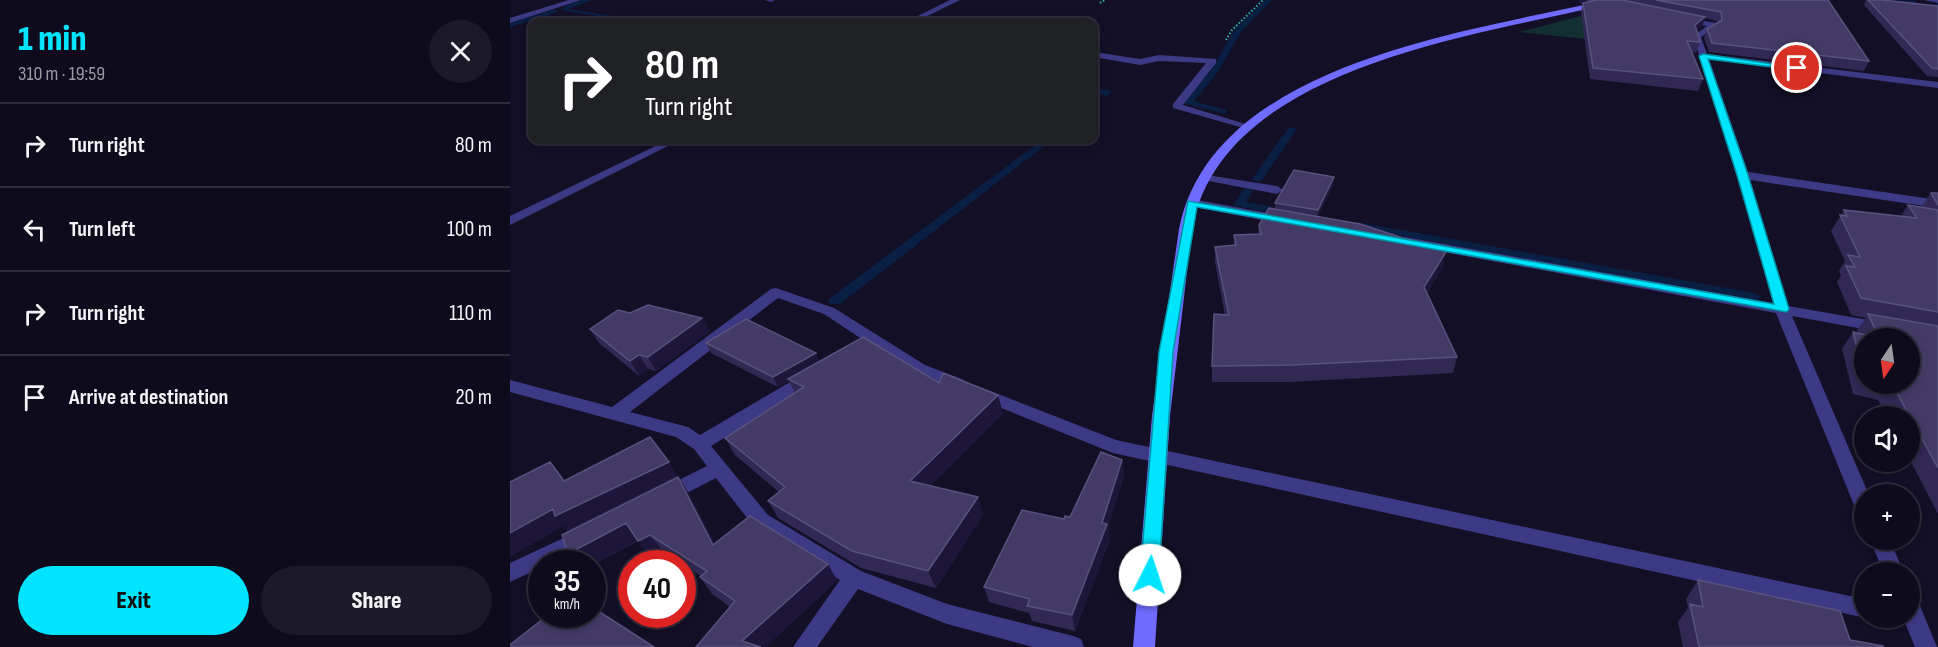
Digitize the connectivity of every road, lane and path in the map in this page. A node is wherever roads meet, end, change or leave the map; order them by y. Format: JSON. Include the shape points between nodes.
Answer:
{"nodes":[{"id":1,"x":578,"y":0,"type":"edge"},
{"id":2,"x":956,"y":0,"type":"edge"},
{"id":3,"x":1105,"y":0,"type":"edge"},
{"id":4,"x":1263,"y":0,"type":"edge"},
{"id":5,"x":1928,"y":0,"type":"edge"},
{"id":6,"x":1938,"y":1,"type":"edge"},
{"id":7,"x":1100,"y":3,"type":"dead end"},
{"id":8,"x":1607,"y":3,"type":"edge"},
{"id":9,"x":1669,"y":16,"type":"edge"},
{"id":10,"x":918,"y":18,"type":"edge"},
{"id":11,"x":510,"y":21,"type":"edge"},
{"id":12,"x":1098,"y":56,"type":"edge"},
{"id":13,"x":1703,"y":56,"type":"junction"},
{"id":14,"x":1213,"y":61,"type":"junction"},
{"id":15,"x":1938,"y":85,"type":"edge"},
{"id":16,"x":1247,"y":126,"type":"junction"},
{"id":17,"x":667,"y":144,"type":"edge"},
{"id":18,"x":1743,"y":175,"type":"junction"},
{"id":19,"x":1207,"y":178,"type":"junction"},
{"id":20,"x":1277,"y":190,"type":"dead end"},
{"id":21,"x":1192,"y":203,"type":"junction"},
{"id":22,"x":1938,"y":204,"type":"edge"},
{"id":23,"x":510,"y":221,"type":"edge"},
{"id":24,"x":1298,"y":222,"type":"edge"},
{"id":25,"x":1393,"y":239,"type":"edge"},
{"id":26,"x":1782,"y":309,"type":"junction"},
{"id":27,"x":1882,"y":328,"type":"edge"},
{"id":28,"x":875,"y":340,"type":"junction"},
{"id":29,"x":854,"y":352,"type":"edge"},
{"id":30,"x":824,"y":370,"type":"edge"},
{"id":31,"x":510,"y":386,"type":"edge"},
{"id":32,"x":615,"y":414,"type":"junction"},
{"id":33,"x":700,"y":444,"type":"junction"},
{"id":34,"x":1158,"y":456,"type":"junction"},
{"id":35,"x":720,"y":468,"type":"junction"},
{"id":36,"x":1855,"y":484,"type":"edge"},
{"id":37,"x":646,"y":505,"type":"edge"},
{"id":38,"x":604,"y":526,"type":"edge"},
{"id":39,"x":510,"y":573,"type":"edge"},
{"id":40,"x":855,"y":578,"type":"junction"},
{"id":41,"x":1854,"y":607,"type":"edge"},
{"id":42,"x":1916,"y":628,"type":"edge"},
{"id":43,"x":804,"y":647,"type":"edge"},
{"id":44,"x":1073,"y":647,"type":"edge"},
{"id":45,"x":1144,"y":647,"type":"edge"},
{"id":46,"x":1926,"y":647,"type":"edge"}],
"edges":[{"from":1,"to":11,"type":"street"},
{"from":2,"to":10,"type":"street"},
{"from":3,"to":7,"type":"path"},
{"from":4,"to":14,"type":"path","via":[[1232,30]]},
{"from":5,"to":6,"type":"street"},
{"from":8,"to":16,"type":"street","via":[[1373,59],[1279,102]]},
{"from":9,"to":13,"type":"street","via":[[1714,25],[1697,36]]},
{"from":12,"to":14,"type":"street","via":[[1140,62],[1159,58]]},
{"from":13,"to":15,"type":"street"},
{"from":13,"to":18,"type":"street"},
{"from":14,"to":16,"type":"street","via":[[1177,105]]},
{"from":16,"to":19,"type":"street","via":[[1218,158]]},
{"from":17,"to":23,"type":"street"},
{"from":18,"to":22,"type":"street"},
{"from":18,"to":26,"type":"street"},
{"from":19,"to":20,"type":"street"},
{"from":19,"to":21,"type":"street"},
{"from":21,"to":24,"type":"street"},
{"from":21,"to":34,"type":"street","via":[[1166,352]]},
{"from":25,"to":26,"type":"street"},
{"from":26,"to":27,"type":"street"},
{"from":26,"to":36,"type":"street"},
{"from":28,"to":29,"type":"street"},
{"from":28,"to":32,"type":"street","via":[[829,311],[776,292]]},
{"from":28,"to":34,"type":"street","via":[[919,369],[1113,446]]},
{"from":30,"to":33,"type":"street"},
{"from":31,"to":32,"type":"street"},
{"from":32,"to":33,"type":"street","via":[[682,432]]},
{"from":33,"to":35,"type":"street"},
{"from":34,"to":41,"type":"street"},
{"from":34,"to":45,"type":"street"},
{"from":35,"to":37,"type":"street"},
{"from":35,"to":40,"type":"street","via":[[762,521]]},
{"from":38,"to":39,"type":"street"},
{"from":40,"to":43,"type":"street"},
{"from":40,"to":44,"type":"street","via":[[947,614]]},
{"from":42,"to":46,"type":"street"}]}
